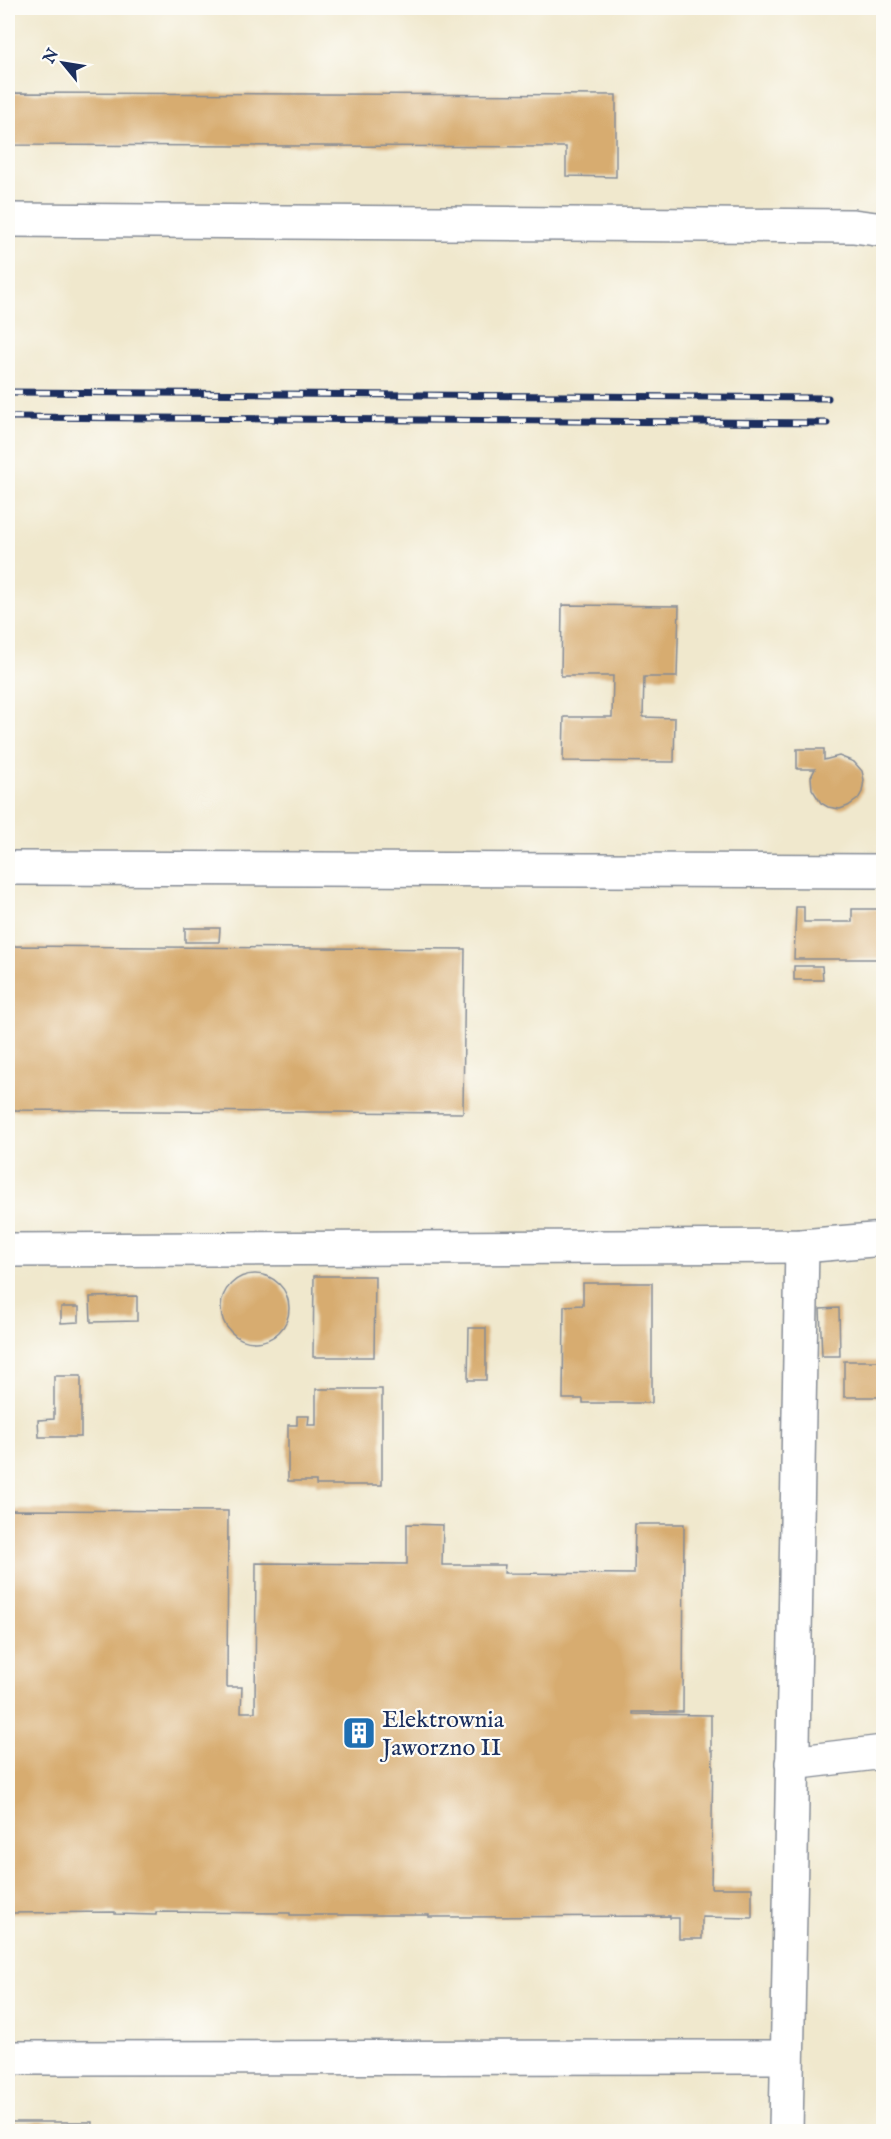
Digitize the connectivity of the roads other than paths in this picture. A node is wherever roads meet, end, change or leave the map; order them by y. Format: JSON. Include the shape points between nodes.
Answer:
{"nodes":[{"id":1,"x":8,"y":220,"type":"edge"},
{"id":2,"x":884,"y":230,"type":"edge"},
{"id":3,"x":8,"y":868,"type":"edge"},
{"id":4,"x":884,"y":871,"type":"edge"},
{"id":5,"x":884,"y":1239,"type":"edge"},
{"id":6,"x":802,"y":1246,"type":"junction"},
{"id":7,"x":8,"y":1250,"type":"edge"},
{"id":8,"x":884,"y":1752,"type":"edge"},
{"id":9,"x":792,"y":1763,"type":"junction"},
{"id":10,"x":786,"y":2057,"type":"junction"},
{"id":11,"x":8,"y":2058,"type":"edge"},
{"id":12,"x":786,"y":2132,"type":"edge"}],
"edges":[{"from":1,"to":2,"type":"lane","via":[[829,226]]},
{"from":3,"to":4,"type":"lane"},
{"from":5,"to":6,"type":"lane"},
{"from":6,"to":7,"type":"lane"},
{"from":6,"to":9,"type":"lane"},
{"from":8,"to":9,"type":"lane"},
{"from":9,"to":10,"type":"lane"},
{"from":10,"to":11,"type":"lane"},
{"from":10,"to":12,"type":"lane"}]}
